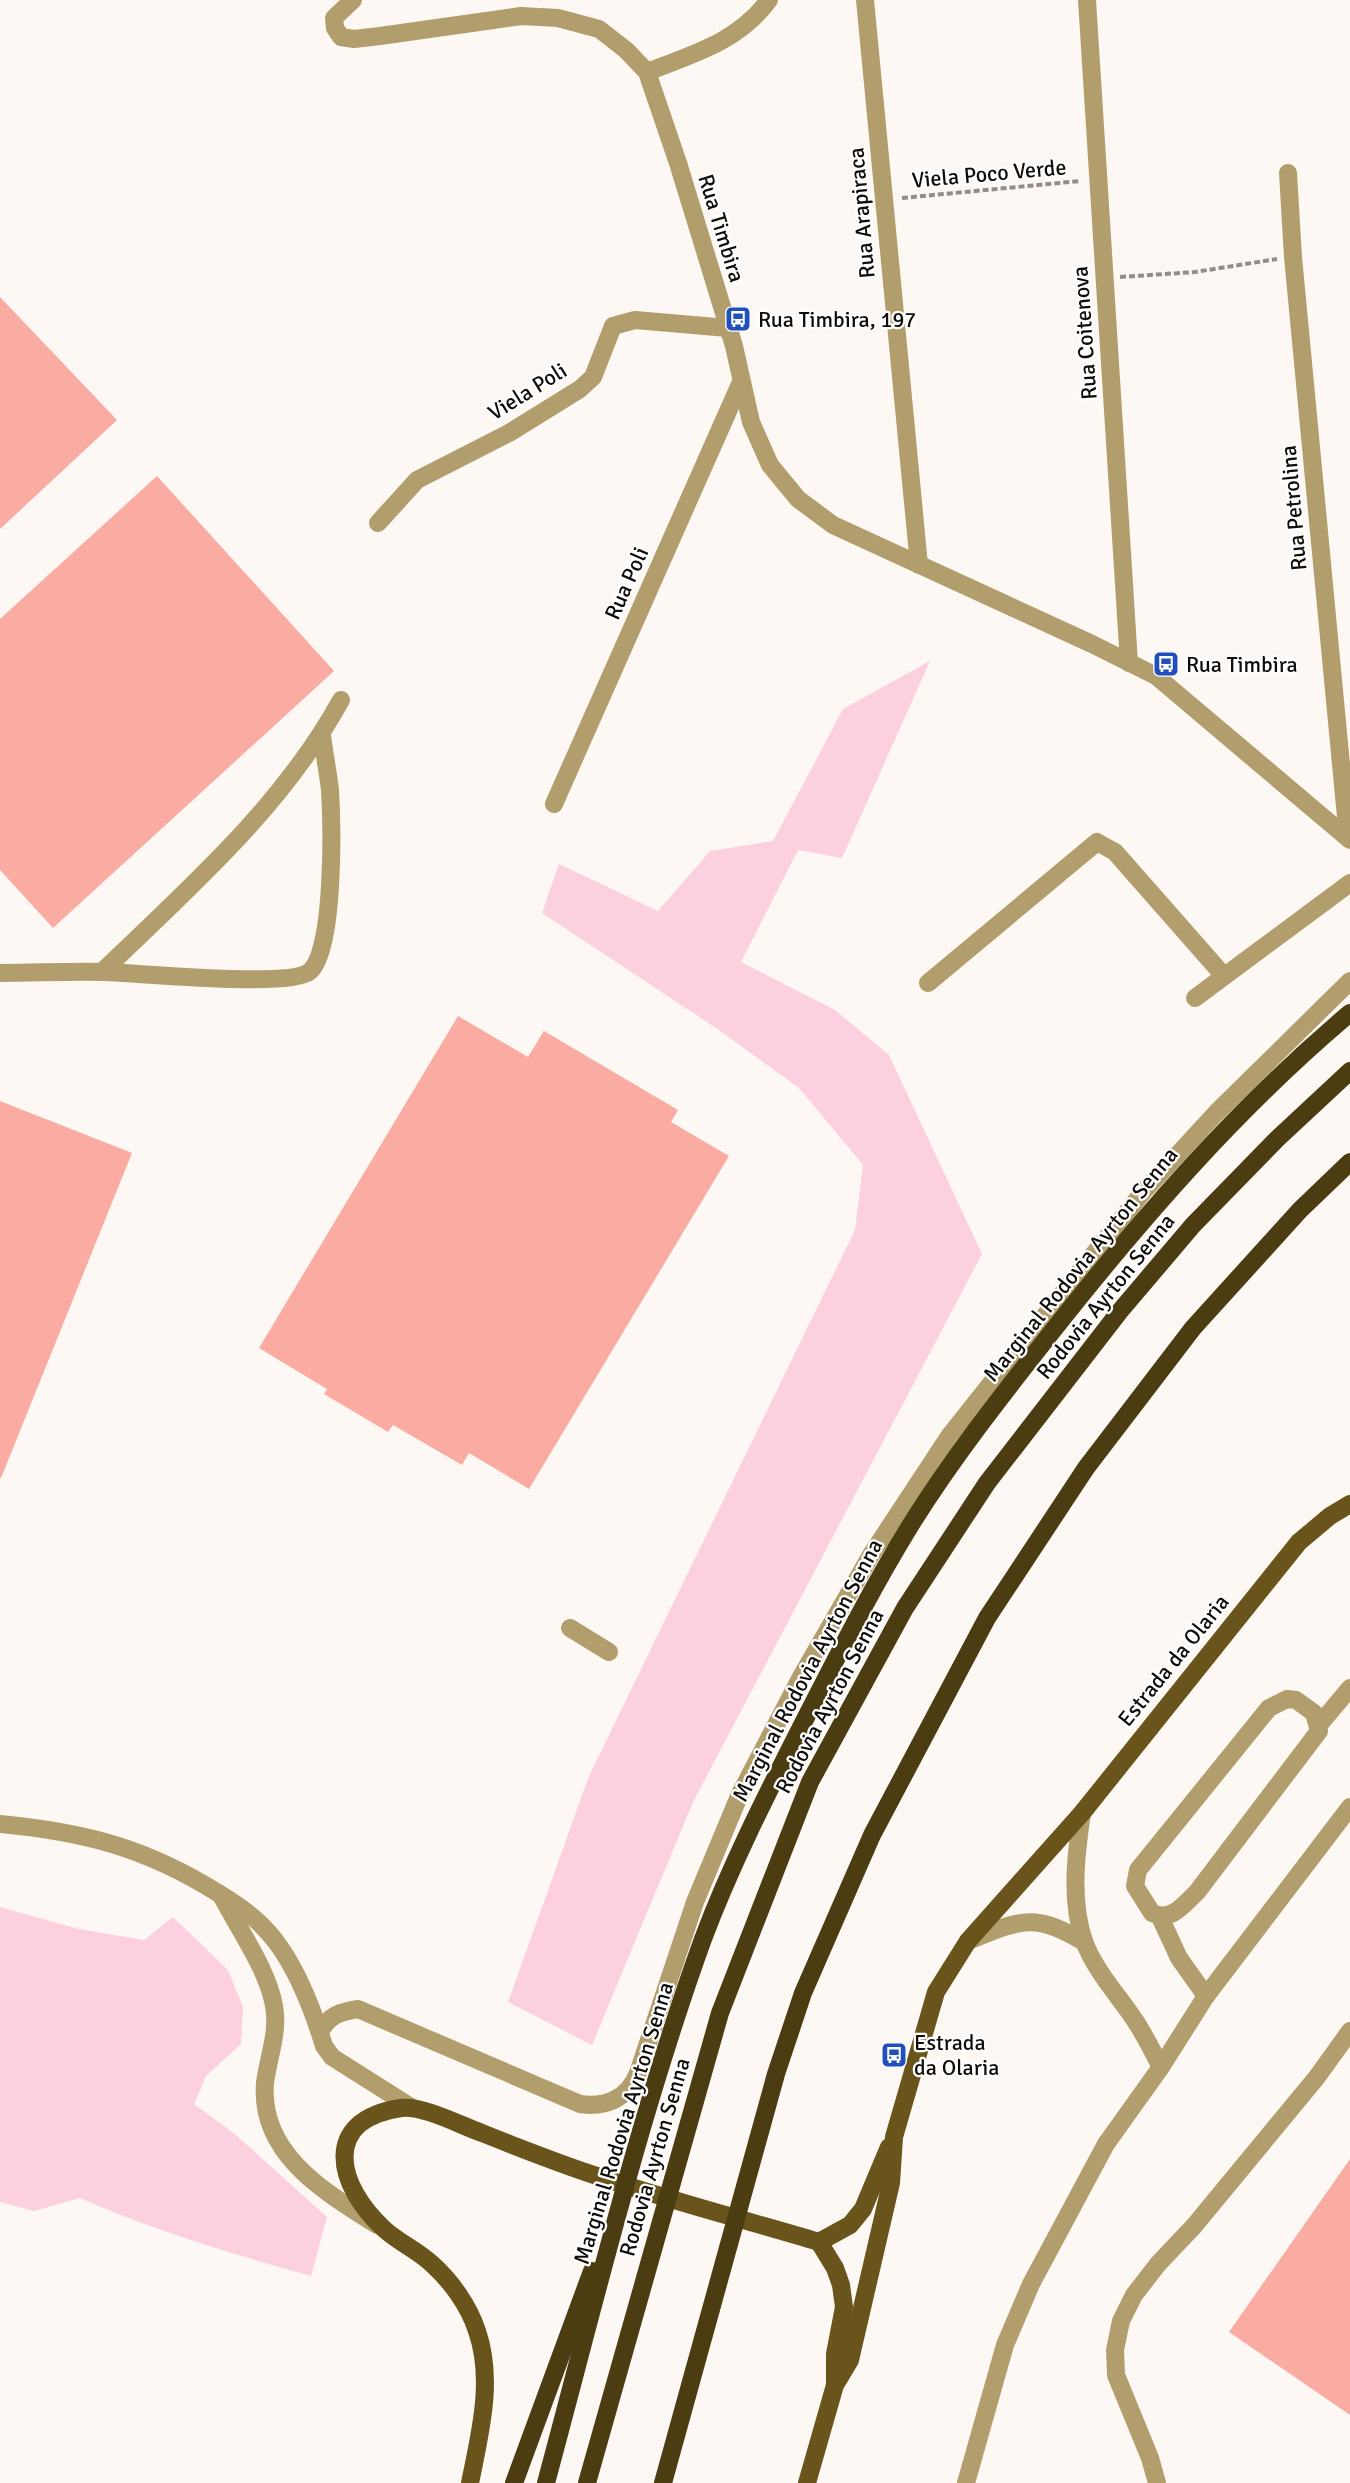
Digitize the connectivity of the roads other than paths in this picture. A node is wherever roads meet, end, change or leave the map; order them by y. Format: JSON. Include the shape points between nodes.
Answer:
{"nodes":[{"id":1,"x":354,"y":0,"type":"edge"},
{"id":2,"x":769,"y":0,"type":"edge"},
{"id":3,"x":865,"y":0,"type":"edge"},
{"id":4,"x":1087,"y":0,"type":"edge"},
{"id":5,"x":647,"y":72,"type":"junction"},
{"id":6,"x":1288,"y":173,"type":"dead end"},
{"id":7,"x":728,"y":328,"type":"junction"},
{"id":8,"x":741,"y":382,"type":"junction"},
{"id":9,"x":378,"y":523,"type":"dead end"},
{"id":10,"x":919,"y":565,"type":"junction"},
{"id":11,"x":1129,"y":663,"type":"junction"},
{"id":12,"x":341,"y":700,"type":"dead end"},
{"id":13,"x":322,"y":735,"type":"junction"},
{"id":14,"x":554,"y":804,"type":"dead end"},
{"id":15,"x":1349,"y":839,"type":"edge"},
{"id":16,"x":1350,"y":883,"type":"edge"},
{"id":17,"x":103,"y":971,"type":"junction"},
{"id":18,"x":0,"y":973,"type":"edge"},
{"id":19,"x":1224,"y":976,"type":"junction"},
{"id":20,"x":1350,"y":981,"type":"edge"},
{"id":21,"x":928,"y":983,"type":"dead end"},
{"id":22,"x":1195,"y":998,"type":"dead end"},
{"id":23,"x":1350,"y":1013,"type":"edge"},
{"id":24,"x":1350,"y":1071,"type":"edge"},
{"id":25,"x":1350,"y":1162,"type":"edge"},
{"id":26,"x":1350,"y":1504,"type":"edge"},
{"id":27,"x":570,"y":1628,"type":"dead end"},
{"id":28,"x":609,"y":1652,"type":"dead end"},
{"id":29,"x":1350,"y":1688,"type":"edge"},
{"id":30,"x":1319,"y":1725,"type":"junction"},
{"id":31,"x":1350,"y":1806,"type":"edge"},
{"id":32,"x":1082,"y":1813,"type":"junction"},
{"id":33,"x":0,"y":1824,"type":"edge"},
{"id":34,"x":221,"y":1895,"type":"junction"},
{"id":35,"x":1160,"y":1917,"type":"junction"},
{"id":36,"x":968,"y":1941,"type":"junction"},
{"id":37,"x":1084,"y":1942,"type":"junction"},
{"id":38,"x":1206,"y":1996,"type":"junction"},
{"id":39,"x":1350,"y":2031,"type":"edge"},
{"id":40,"x":320,"y":2032,"type":"junction"},
{"id":41,"x":1161,"y":2067,"type":"junction"},
{"id":42,"x":411,"y":2107,"type":"junction"},
{"id":43,"x":894,"y":2137,"type":"junction"},
{"id":44,"x":618,"y":2216,"type":"junction"},
{"id":45,"x":384,"y":2229,"type":"junction"},
{"id":46,"x":819,"y":2241,"type":"junction"},
{"id":47,"x":835,"y":2385,"type":"junction"},
{"id":48,"x":470,"y":2483,"type":"edge"},
{"id":49,"x":514,"y":2483,"type":"edge"},
{"id":50,"x":546,"y":2483,"type":"edge"},
{"id":51,"x":587,"y":2483,"type":"edge"},
{"id":52,"x":663,"y":2483,"type":"edge"},
{"id":53,"x":807,"y":2483,"type":"edge"},
{"id":54,"x":966,"y":2483,"type":"edge"},
{"id":55,"x":1156,"y":2483,"type":"edge"}],
"edges":[{"from":1,"to":5,"type":"street","name":"Rua Timbira","via":[[334,18],[341,37],[354,39],[521,15],[558,18],[599,29]]},
{"from":2,"to":5,"type":"street","via":[[756,17],[718,45]]},
{"from":3,"to":10,"type":"street","name":"Rua Arapiraca"},
{"from":4,"to":11,"type":"street","name":"Rua Coitenova"},
{"from":5,"to":7,"type":"street","name":"Rua Timbira"},
{"from":6,"to":15,"type":"street","name":"Rua Petrolina"},
{"from":7,"to":8,"type":"street","name":"Rua Timbira"},
{"from":7,"to":9,"type":"street","name":"Viela Poli","via":[[635,320],[613,326],[593,376],[580,389],[509,433],[417,480]]},
{"from":8,"to":10,"type":"street","name":"Rua Timbira","via":[[751,422],[770,465],[798,499],[833,525]]},
{"from":8,"to":14,"type":"street","name":"Rua Poli"},
{"from":10,"to":11,"type":"street","name":"Rua Timbira"},
{"from":11,"to":15,"type":"street","name":"Rua Timbira","via":[[1156,676]]},
{"from":12,"to":13,"type":"street"},
{"from":13,"to":17,"type":"street","via":[[260,816]]},
{"from":13,"to":17,"type":"street","via":[[330,790],[329,911],[318,962],[308,972],[290,978]]},
{"from":16,"to":19,"type":"street"},
{"from":17,"to":18,"type":"street"},
{"from":19,"to":21,"type":"street","via":[[1115,852],[1097,842]]},
{"from":19,"to":22,"type":"street"},
{"from":20,"to":40,"type":"street","name":"Marginal Rodovia Ayrton Senna","via":[[1216,1113],[1143,1192],[950,1435],[871,1555],[740,1794],[694,1902],[630,2090],[610,2103],[580,2104],[358,2009],[335,2014]]},
{"from":23,"to":44,"type":"highway","name":"Marginal Rodovia Ayrton Senna","via":[[1296,1059],[1216,1138],[1086,1288],[968,1442],[911,1525],[812,1705],[728,1878],[682,2002]]},
{"from":24,"to":51,"type":"highway","name":"Rodovia Ayrton Senna","via":[[1193,1225],[1120,1311],[987,1483],[905,1608],[810,1782],[720,2013]]},
{"from":25,"to":52,"type":"highway","via":[[1300,1210],[1193,1328],[1086,1468],[987,1618],[872,1835],[803,1993],[776,2074]]},
{"from":26,"to":32,"type":"main road","name":"Estrada da Olaria","via":[[1330,1515],[1299,1542]]},
{"from":27,"to":28,"type":"street"},
{"from":29,"to":30,"type":"street"},
{"from":30,"to":35,"type":"street","via":[[1308,1749],[1197,1892],[1174,1914]]},
{"from":30,"to":35,"type":"street","via":[[1314,1713],[1296,1700],[1280,1701],[1269,1708],[1138,1870],[1139,1897]]},
{"from":31,"to":38,"type":"street"},
{"from":32,"to":36,"type":"main road","name":"Estrada da Olaria"},
{"from":32,"to":37,"type":"street","via":[[1075,1856],[1077,1909]]},
{"from":33,"to":34,"type":"street","via":[[98,1839],[163,1861]]},
{"from":34,"to":40,"type":"street","via":[[243,1908],[276,1942],[295,1971]]},
{"from":34,"to":45,"type":"street","via":[[266,1980],[274,2006],[275,2028],[264,2096],[267,2120],[279,2145],[332,2197]]},
{"from":35,"to":38,"type":"street","via":[[1179,1958]]},
{"from":36,"to":37,"type":"street","via":[[1030,1920],[1060,1928]]},
{"from":36,"to":43,"type":"main road","name":"Estrada da Olaria","via":[[936,1992]]},
{"from":37,"to":41,"type":"street"},
{"from":38,"to":41,"type":"street"},
{"from":39,"to":55,"type":"street","via":[[1317,2077],[1158,2264],[1134,2295],[1121,2321],[1114,2350],[1116,2375],[1146,2447]]},
{"from":40,"to":42,"type":"street","via":[[332,2057]]},
{"from":41,"to":54,"type":"street","via":[[1106,2144],[1031,2284],[1005,2345]]},
{"from":42,"to":45,"type":"main road","via":[[373,2115],[347,2139],[342,2155],[354,2195]]},
{"from":42,"to":46,"type":"main road","via":[[590,2174]]},
{"from":43,"to":46,"type":"main road","name":"Estrada da Olaria","via":[[863,2209],[850,2225]]},
{"from":43,"to":47,"type":"main road","name":"Estrada da Olaria","via":[[891,2183],[850,2360]]},
{"from":44,"to":49,"type":"highway","via":[[604,2239]]},
{"from":44,"to":50,"type":"highway","name":"Marginal Rodovia Ayrton Senna"},
{"from":45,"to":48,"type":"main road","via":[[431,2263],[463,2302],[477,2331],[485,2373],[484,2412]]},
{"from":46,"to":47,"type":"main road","name":"Estrada da Olaria","via":[[838,2277],[844,2307],[835,2354]]},
{"from":47,"to":53,"type":"main road","name":"Estrada da Olaria"}]}
